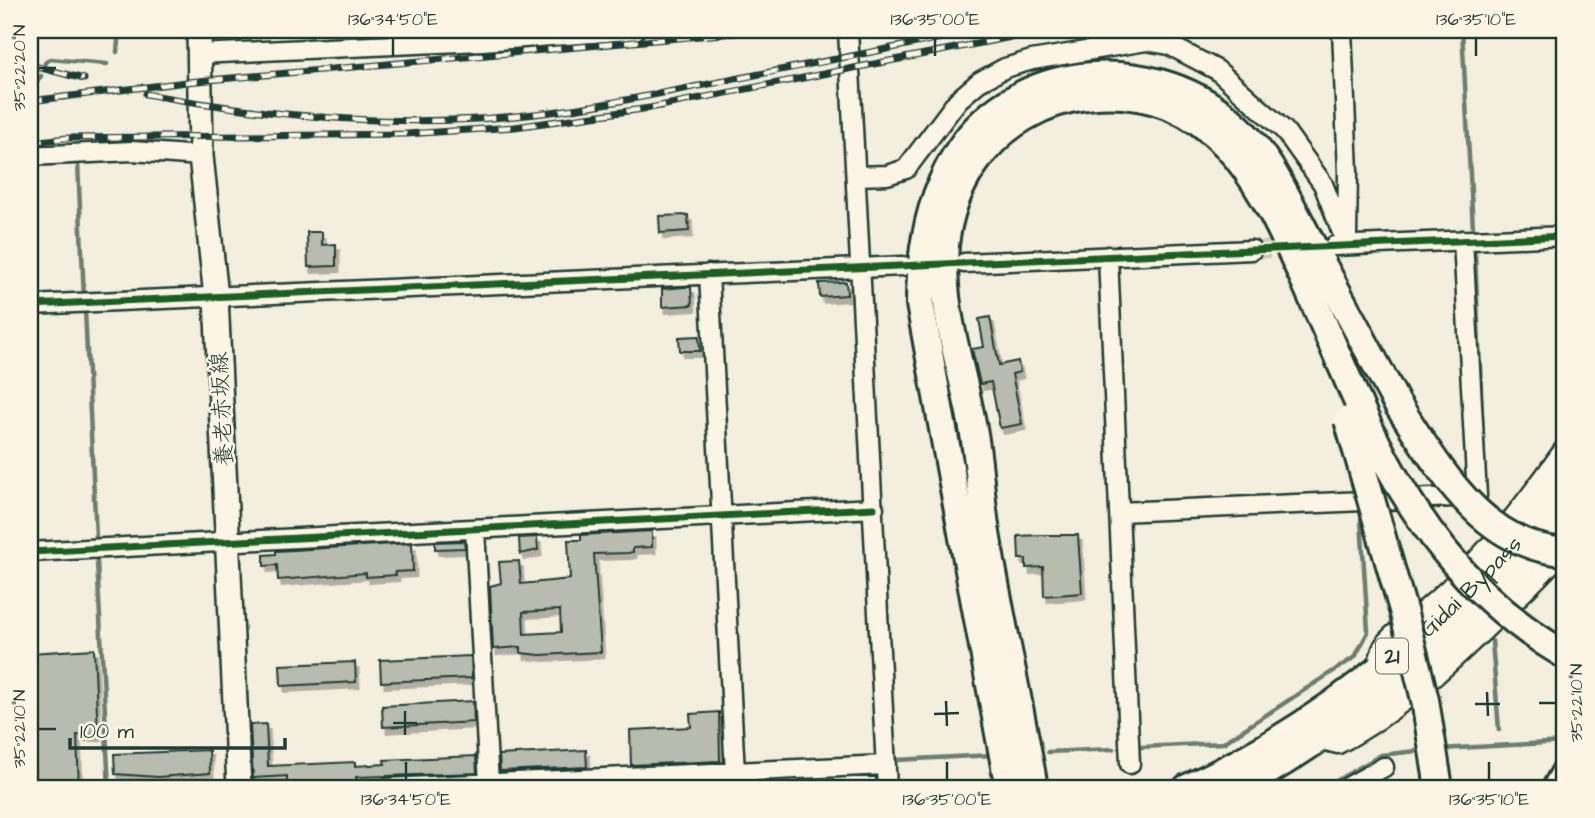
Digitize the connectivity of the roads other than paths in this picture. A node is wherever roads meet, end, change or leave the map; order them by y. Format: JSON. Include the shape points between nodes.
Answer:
{"nodes":[{"id":1,"x":200,"y":30,"type":"edge"},
{"id":2,"x":635,"y":30,"type":"edge"},
{"id":3,"x":848,"y":30,"type":"edge"},
{"id":4,"x":1342,"y":30,"type":"edge"},
{"id":5,"x":483,"y":35,"type":"edge"},
{"id":6,"x":198,"y":54,"type":"junction"},
{"id":7,"x":30,"y":156,"type":"edge"},
{"id":8,"x":201,"y":156,"type":"junction"},
{"id":9,"x":858,"y":176,"type":"junction"},
{"id":10,"x":1293,"y":231,"type":"junction"},
{"id":11,"x":1565,"y":236,"type":"edge"},
{"id":12,"x":1463,"y":240,"type":"junction"},
{"id":13,"x":1340,"y":245,"type":"junction"},
{"id":14,"x":1252,"y":250,"type":"tunnel mouth"},
{"id":15,"x":1108,"y":256,"type":"junction"},
{"id":16,"x":964,"y":263,"type":"dead end"},
{"id":17,"x":903,"y":266,"type":"dead end"},
{"id":18,"x":863,"y":267,"type":"junction"},
{"id":19,"x":709,"y":274,"type":"junction"},
{"id":20,"x":216,"y":297,"type":"junction"},
{"id":21,"x":30,"y":305,"type":"edge"},
{"id":22,"x":1372,"y":411,"type":"junction"},
{"id":23,"x":1565,"y":448,"type":"edge"},
{"id":24,"x":1565,"y":484,"type":"edge"},
{"id":25,"x":874,"y":508,"type":"junction"},
{"id":26,"x":1119,"y":512,"type":"junction"},
{"id":27,"x":1565,"y":515,"type":"edge"},
{"id":28,"x":723,"y":516,"type":"junction"},
{"id":29,"x":475,"y":529,"type":"junction"},
{"id":30,"x":228,"y":542,"type":"junction"},
{"id":31,"x":1565,"y":550,"type":"edge"},
{"id":32,"x":30,"y":552,"type":"edge"},
{"id":33,"x":1565,"y":636,"type":"edge"},
{"id":34,"x":1565,"y":655,"type":"edge"},
{"id":35,"x":1379,"y":668,"type":"junction"},
{"id":36,"x":1317,"y":739,"type":"junction"},
{"id":37,"x":1130,"y":764,"type":"dead end"},
{"id":38,"x":886,"y":765,"type":"junction"},
{"id":39,"x":1384,"y":767,"type":"dead end"},
{"id":40,"x":1565,"y":772,"type":"edge"},
{"id":41,"x":735,"y":773,"type":"junction"},
{"id":42,"x":489,"y":784,"type":"junction"},
{"id":43,"x":610,"y":784,"type":"edge"},
{"id":44,"x":239,"y":788,"type":"edge"},
{"id":45,"x":388,"y":788,"type":"edge"},
{"id":46,"x":887,"y":788,"type":"edge"},
{"id":47,"x":1009,"y":788,"type":"edge"},
{"id":48,"x":1034,"y":788,"type":"edge"},
{"id":49,"x":1186,"y":788,"type":"edge"},
{"id":50,"x":1239,"y":788,"type":"edge"},
{"id":51,"x":1346,"y":788,"type":"edge"},
{"id":52,"x":1439,"y":788,"type":"edge"},
{"id":53,"x":1556,"y":788,"type":"edge"}],
"edges":[{"from":1,"to":6,"type":"main road","name":"養老赤坂線"},
{"from":2,"to":5,"type":"street"},
{"from":3,"to":9,"type":"street"},
{"from":4,"to":13,"type":"street","via":[[1348,172]]},
{"from":5,"to":6,"type":"street"},
{"from":6,"to":8,"type":"main road","name":"養老赤坂線"},
{"from":7,"to":8,"type":"street","via":[[132,151]]},
{"from":8,"to":20,"type":"main road","name":"養老赤坂線"},
{"from":9,"to":13,"type":"street","via":[[905,169],[958,100],[1004,68],[1146,41],[1169,45],[1217,70],[1285,131],[1323,184]]},
{"from":9,"to":18,"type":"street"},
{"from":10,"to":22,"type":"highway"},
{"from":10,"to":22,"type":"highway"},
{"from":10,"to":47,"type":"highway","via":[[1268,162],[1250,140],[1205,101],[1150,79],[1091,75],[1035,89],[989,118],[954,159],[930,215],[920,304]]},
{"from":10,"to":48,"type":"highway","via":[[1246,166],[1209,127],[1186,112],[1136,96],[1082,96],[1031,113],[988,146],[958,192],[945,247],[946,299]]},
{"from":11,"to":12,"type":"street"},
{"from":12,"to":13,"type":"street"},
{"from":12,"to":26,"type":"street","via":[[1477,496]]},
{"from":14,"to":15,"type":"street"},
{"from":15,"to":16,"type":"street"},
{"from":15,"to":26,"type":"street"},
{"from":17,"to":18,"type":"street"},
{"from":18,"to":19,"type":"street"},
{"from":18,"to":25,"type":"street"},
{"from":19,"to":20,"type":"street"},
{"from":19,"to":28,"type":"street"},
{"from":20,"to":21,"type":"street"},
{"from":20,"to":30,"type":"main road","name":"養老赤坂線"},
{"from":22,"to":31,"type":"highway","bridge":true,"via":[[1507,536],[1526,545]]},
{"from":22,"to":33,"type":"highway","via":[[1454,539],[1494,582]]},
{"from":22,"to":34,"type":"highway","bridge":true,"via":[[1394,479],[1433,539],[1511,619]]},
{"from":22,"to":52,"type":"highway","bridge":true,"via":[[1403,610],[1425,700]]},
{"from":23,"to":35,"type":"street","via":[[1483,552],[1426,609],[1387,639],[1378,656]]},
{"from":24,"to":35,"type":"highway","name":"Gidai Bypass","number":"21","via":[[1520,539]]},
{"from":25,"to":28,"type":"street"},
{"from":25,"to":38,"type":"street"},
{"from":26,"to":37,"type":"street"},
{"from":27,"to":36,"type":"highway","name":"Gidai Bypass","number":"21","via":[[1535,551],[1447,636],[1396,681]]},
{"from":28,"to":29,"type":"street"},
{"from":28,"to":41,"type":"street"},
{"from":29,"to":30,"type":"street"},
{"from":29,"to":42,"type":"street"},
{"from":30,"to":32,"type":"street"},
{"from":30,"to":44,"type":"main road","name":"養老赤坂線"},
{"from":31,"to":36,"type":"street","via":[[1422,687],[1338,744]]},
{"from":35,"to":49,"type":"highway","name":"Gidai Bypass","number":"21","via":[[1317,713]]},
{"from":36,"to":50,"type":"highway","name":"Gidai Bypass","number":"21"},
{"from":38,"to":41,"type":"street"},
{"from":38,"to":46,"type":"street"},
{"from":39,"to":51,"type":"street"},
{"from":40,"to":53,"type":"highway"},
{"from":41,"to":43,"type":"street"},
{"from":42,"to":43,"type":"street"},
{"from":42,"to":45,"type":"street"}]}
